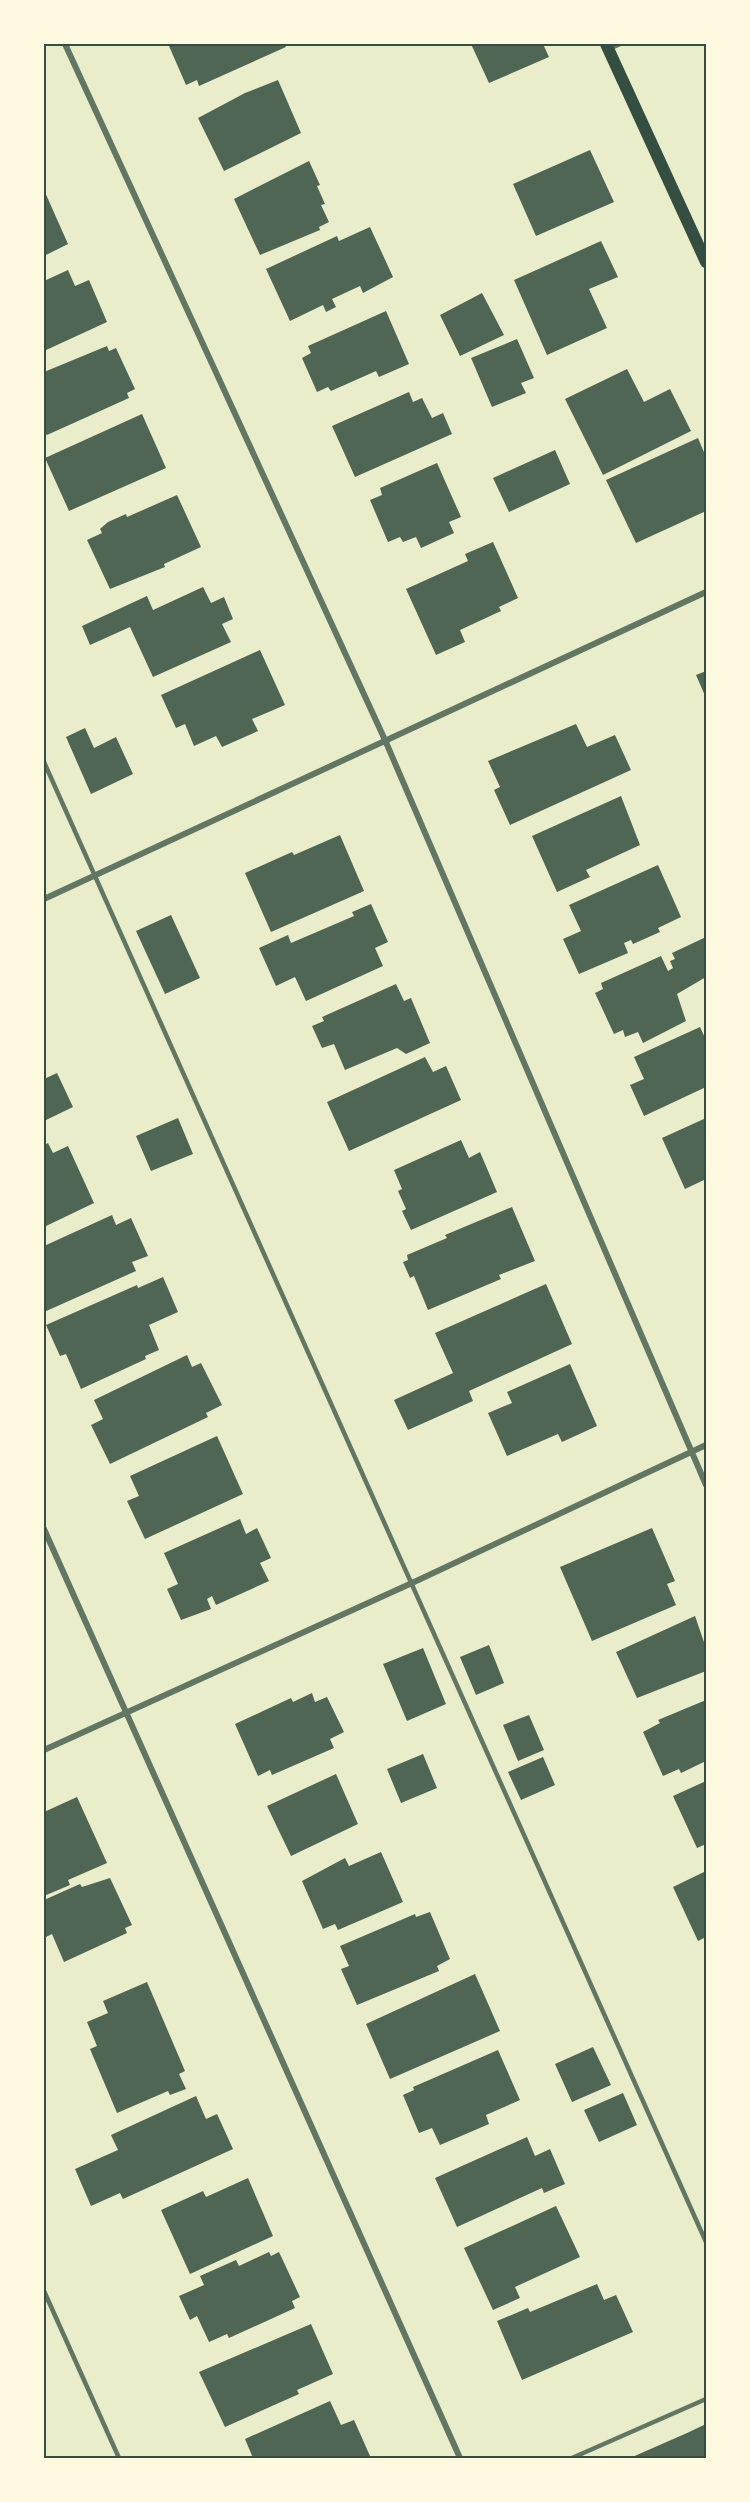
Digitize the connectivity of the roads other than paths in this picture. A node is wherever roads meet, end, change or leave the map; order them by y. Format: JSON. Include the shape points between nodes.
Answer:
{"nodes":[{"id":1,"x":65,"y":44,"type":"edge"},
{"id":2,"x":612,"y":45,"type":"edge"},
{"id":3,"x":706,"y":262,"type":"edge"},
{"id":4,"x":706,"y":592,"type":"edge"},
{"id":5,"x":385,"y":740,"type":"junction"},
{"id":6,"x":44,"y":762,"type":"edge"},
{"id":7,"x":94,"y":875,"type":"junction"},
{"id":8,"x":44,"y":899,"type":"edge"},
{"id":9,"x":706,"y":1445,"type":"edge"},
{"id":10,"x":691,"y":1452,"type":"junction"},
{"id":11,"x":706,"y":1485,"type":"edge"},
{"id":12,"x":44,"y":1529,"type":"edge"},
{"id":13,"x":412,"y":1583,"type":"junction"},
{"id":14,"x":125,"y":1712,"type":"junction"},
{"id":15,"x":44,"y":1749,"type":"edge"},
{"id":16,"x":706,"y":2242,"type":"edge"},
{"id":17,"x":44,"y":2291,"type":"edge"},
{"id":18,"x":706,"y":2399,"type":"edge"},
{"id":19,"x":119,"y":2458,"type":"edge"},
{"id":20,"x":460,"y":2458,"type":"edge"},
{"id":21,"x":572,"y":2458,"type":"edge"}],
"edges":[{"from":1,"to":5,"type":"street"},
{"from":2,"to":3,"type":"main road"},
{"from":4,"to":5,"type":"street"},
{"from":5,"to":7,"type":"street"},
{"from":5,"to":10,"type":"street"},
{"from":6,"to":7,"type":"lane"},
{"from":7,"to":8,"type":"street"},
{"from":7,"to":13,"type":"lane"},
{"from":9,"to":10,"type":"street"},
{"from":10,"to":11,"type":"street"},
{"from":10,"to":13,"type":"street"},
{"from":12,"to":14,"type":"street"},
{"from":13,"to":14,"type":"street"},
{"from":13,"to":16,"type":"lane"},
{"from":14,"to":15,"type":"street"},
{"from":14,"to":20,"type":"street"},
{"from":17,"to":19,"type":"lane"},
{"from":18,"to":21,"type":"lane"}]}
